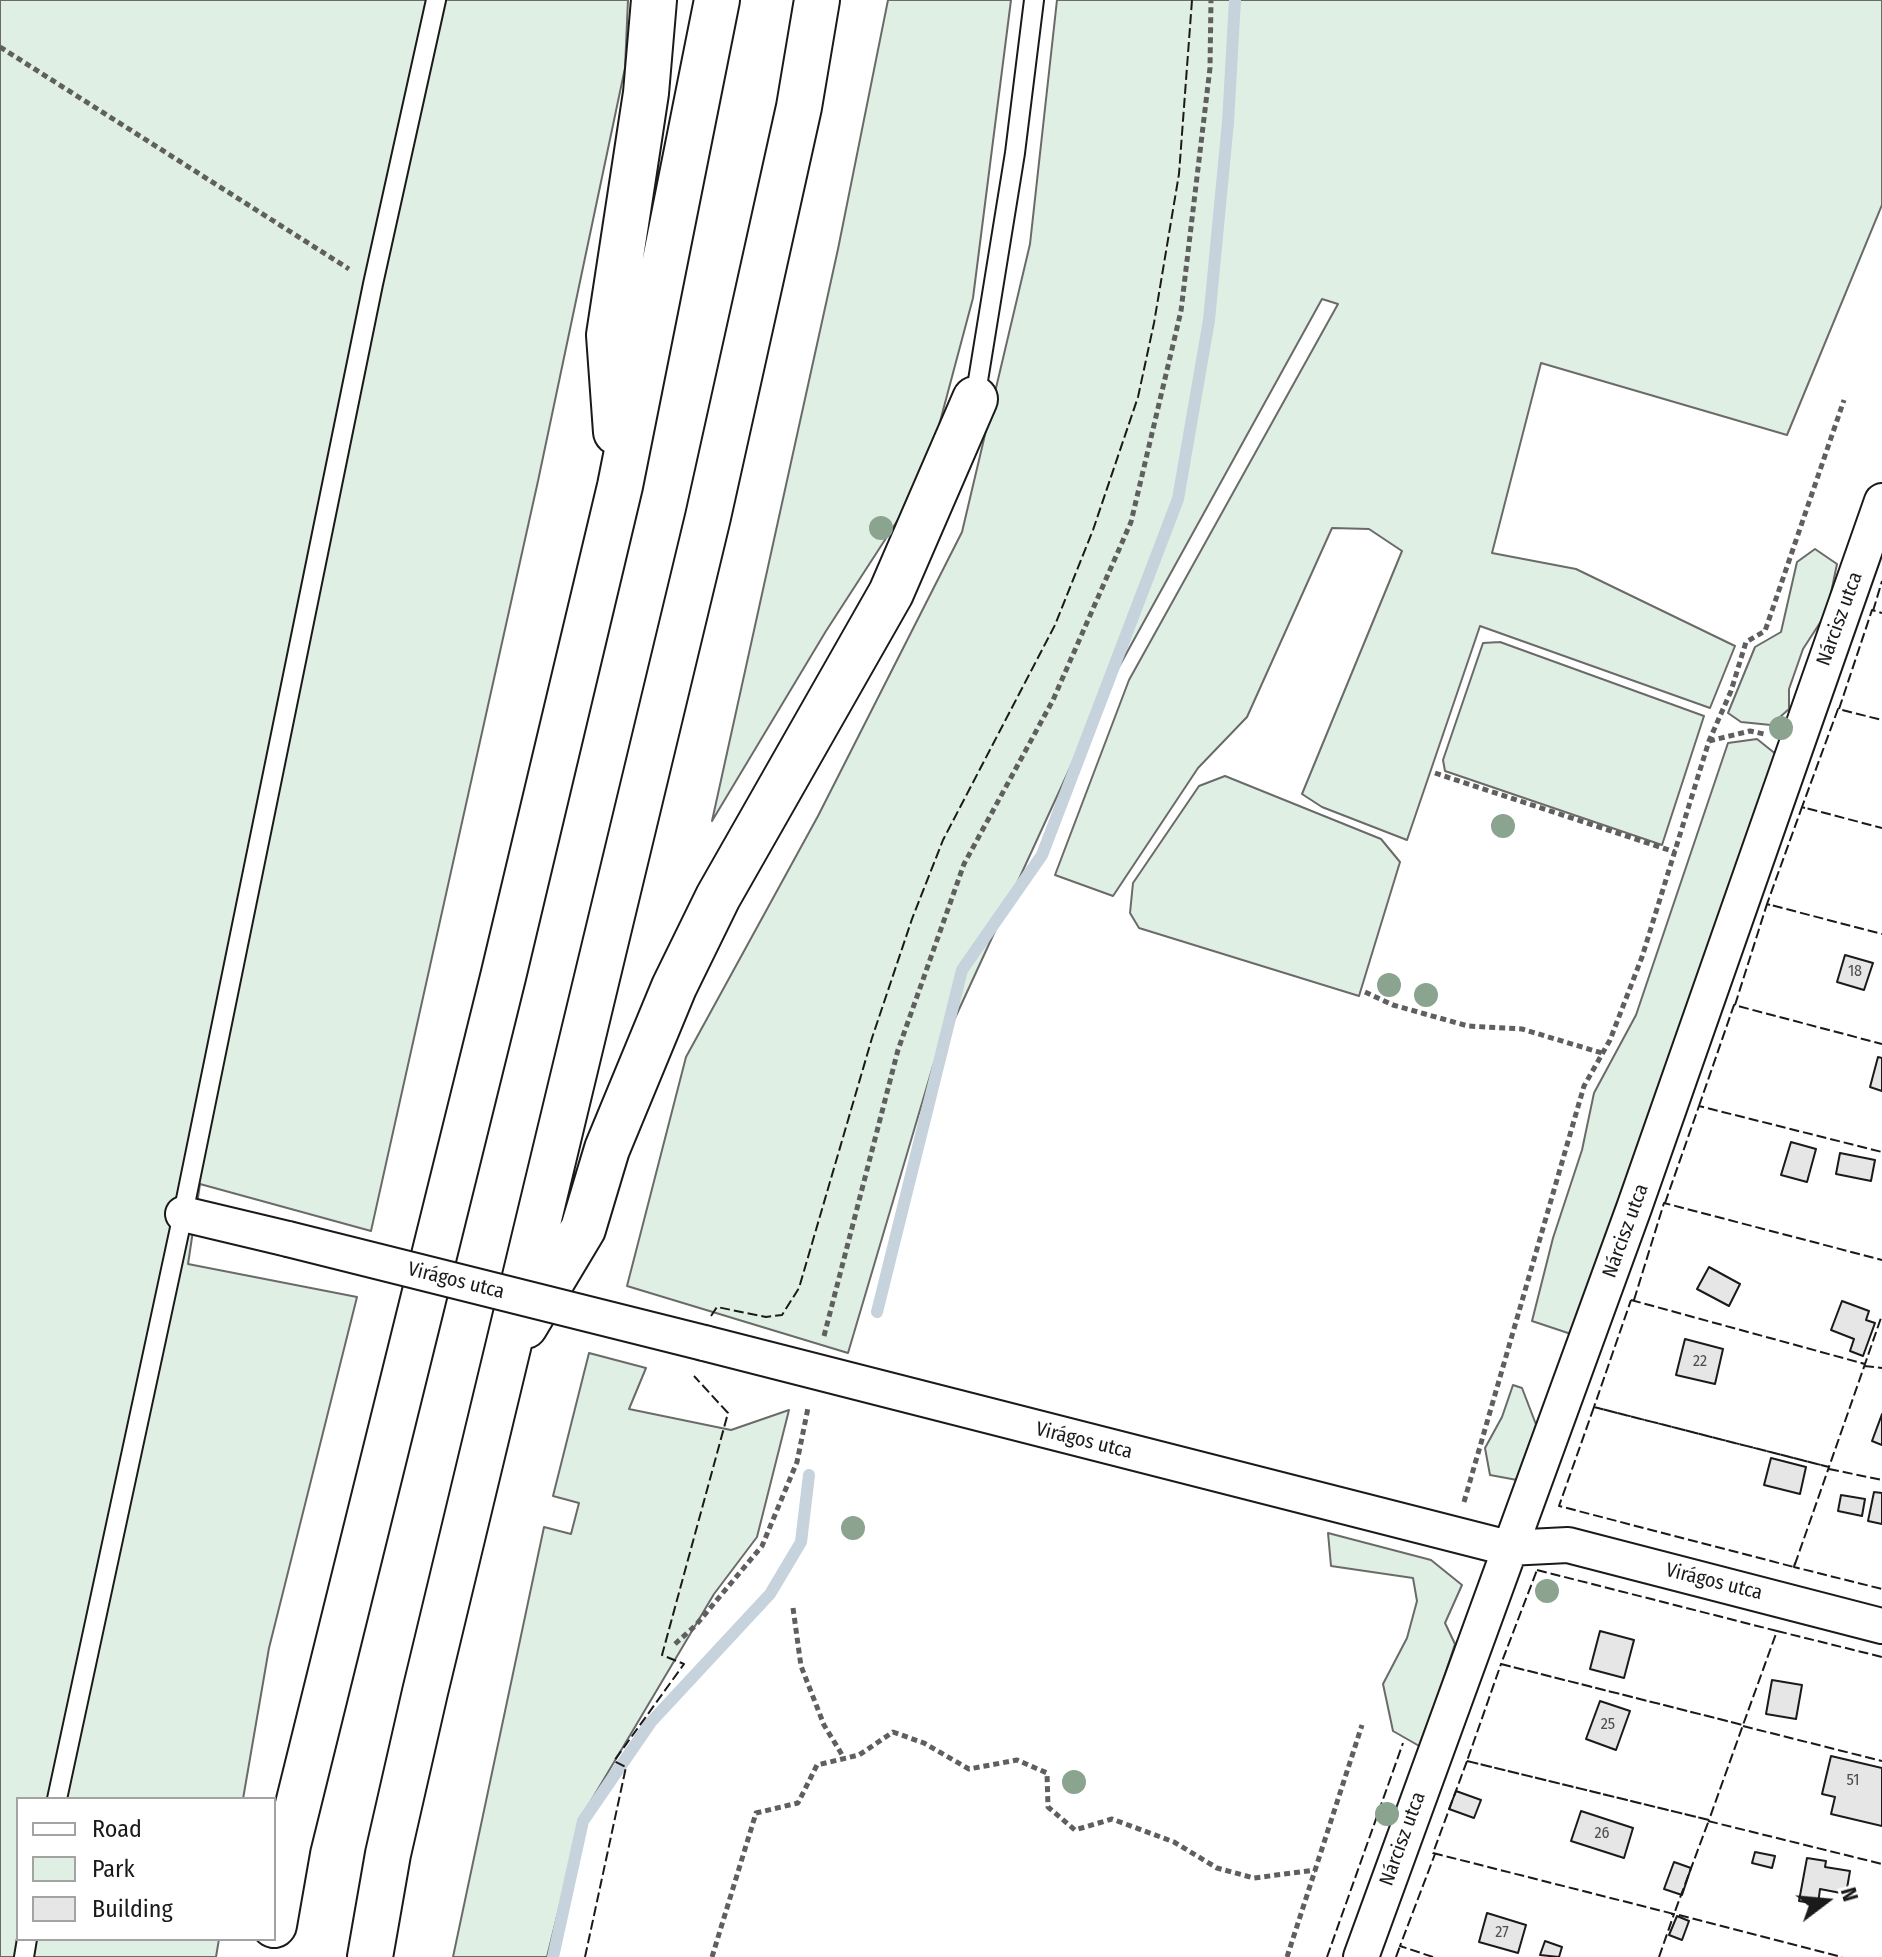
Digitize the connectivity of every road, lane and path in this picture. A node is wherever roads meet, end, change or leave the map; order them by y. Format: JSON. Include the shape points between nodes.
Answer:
{"nodes":[{"id":1,"x":436,"y":0,"type":"edge"},
{"id":2,"x":654,"y":0,"type":"edge"},
{"id":3,"x":717,"y":0,"type":"edge"},
{"id":4,"x":817,"y":0,"type":"edge"},
{"id":5,"x":1034,"y":0,"type":"edge"},
{"id":6,"x":1211,"y":0,"type":"edge"},
{"id":7,"x":0,"y":47,"type":"edge"},
{"id":8,"x":373,"y":284,"type":"junction"},
{"id":9,"x":975,"y":399,"type":"joint"},
{"id":10,"x":1844,"y":400,"type":"dead end"},
{"id":11,"x":620,"y":486,"type":"junction"},
{"id":12,"x":1882,"y":501,"type":"edge"},
{"id":13,"x":1709,"y":741,"type":"junction"},
{"id":14,"x":1794,"y":746,"type":"junction"},
{"id":15,"x":1435,"y":773,"type":"dead end"},
{"id":16,"x":1675,"y":852,"type":"junction"},
{"id":17,"x":1365,"y":992,"type":"dead end"},
{"id":18,"x":1602,"y":1053,"type":"junction"},
{"id":19,"x":183,"y":1214,"type":"junction"},
{"id":20,"x":503,"y":1362,"type":"junction"},
{"id":21,"x":815,"y":1373,"type":"junction"},
{"id":22,"x":1451,"y":1532,"type":"junction"},
{"id":23,"x":1508,"y":1548,"type":"junction"},
{"id":24,"x":793,"y":1608,"type":"dead end"},
{"id":25,"x":1882,"y":1626,"type":"edge"},
{"id":26,"x":675,"y":1644,"type":"dead end"},
{"id":27,"x":1362,"y":1725,"type":"dead end"},
{"id":28,"x":844,"y":1758,"type":"junction"},
{"id":29,"x":57,"y":1797,"type":"edge"},
{"id":30,"x":1315,"y":1870,"type":"junction"},
{"id":31,"x":276,"y":1914,"type":"edge"},
{"id":32,"x":370,"y":1957,"type":"edge"},
{"id":33,"x":712,"y":1957,"type":"edge"},
{"id":34,"x":1287,"y":1957,"type":"edge"},
{"id":35,"x":1361,"y":1957,"type":"edge"}],
"edges":[{"from":1,"to":8,"type":"lane"},
{"from":2,"to":11,"type":"highway","via":[[646,93],[609,335]]},
{"from":3,"to":11,"type":"highway"},
{"from":4,"to":20,"type":"highway","via":[[799,107],[708,517]]},
{"from":5,"to":9,"type":"lane"},
{"from":6,"to":21,"type":"path","via":[[1210,68],[1181,311],[1131,522],[1053,700],[964,864],[898,1050]]},
{"from":7,"to":8,"type":"path"},
{"from":8,"to":19,"type":"lane"},
{"from":9,"to":20,"type":"highway","via":[[891,593],[718,897],[674,987],[607,1149],[583,1229]]},
{"from":10,"to":13,"type":"path","via":[[1765,631],[1746,642]]},
{"from":11,"to":31,"type":"highway","via":[[288,1845]]},
{"from":12,"to":14,"type":"street","name":"Nárcisz utca"},
{"from":13,"to":14,"type":"path","via":[[1750,731]]},
{"from":13,"to":16,"type":"path"},
{"from":14,"to":23,"type":"street","name":"Nárcisz utca","via":[[1634,1208]]},
{"from":15,"to":16,"type":"path"},
{"from":16,"to":18,"type":"path","via":[[1642,957]]},
{"from":17,"to":18,"type":"path","via":[[1468,1026],[1522,1029]]},
{"from":18,"to":22,"type":"path","via":[[1584,1086]]},
{"from":19,"to":21,"type":"street","name":"Virágos utca","bridge":true},
{"from":19,"to":29,"type":"lane"},
{"from":20,"to":32,"type":"highway","via":[[394,1825]]},
{"from":21,"to":22,"type":"street","name":"Virágos utca"},
{"from":21,"to":26,"type":"path","via":[[797,1462],[762,1546]]},
{"from":22,"to":23,"type":"street","name":"Virágos utca"},
{"from":23,"to":25,"type":"street","name":"Virágos utca","via":[[1568,1545]]},
{"from":23,"to":35,"type":"street","name":"Nárcisz utca"},
{"from":24,"to":28,"type":"path","via":[[801,1666],[824,1725]]},
{"from":27,"to":30,"type":"path"},
{"from":28,"to":30,"type":"path","via":[[859,1755],[893,1732],[969,1769],[1017,1760],[1047,1773],[1048,1807],[1075,1830],[1112,1819],[1174,1842],[1217,1868],[1254,1878]]},
{"from":28,"to":33,"type":"path","via":[[817,1765],[798,1803],[756,1813]]},
{"from":30,"to":34,"type":"path"}]}
